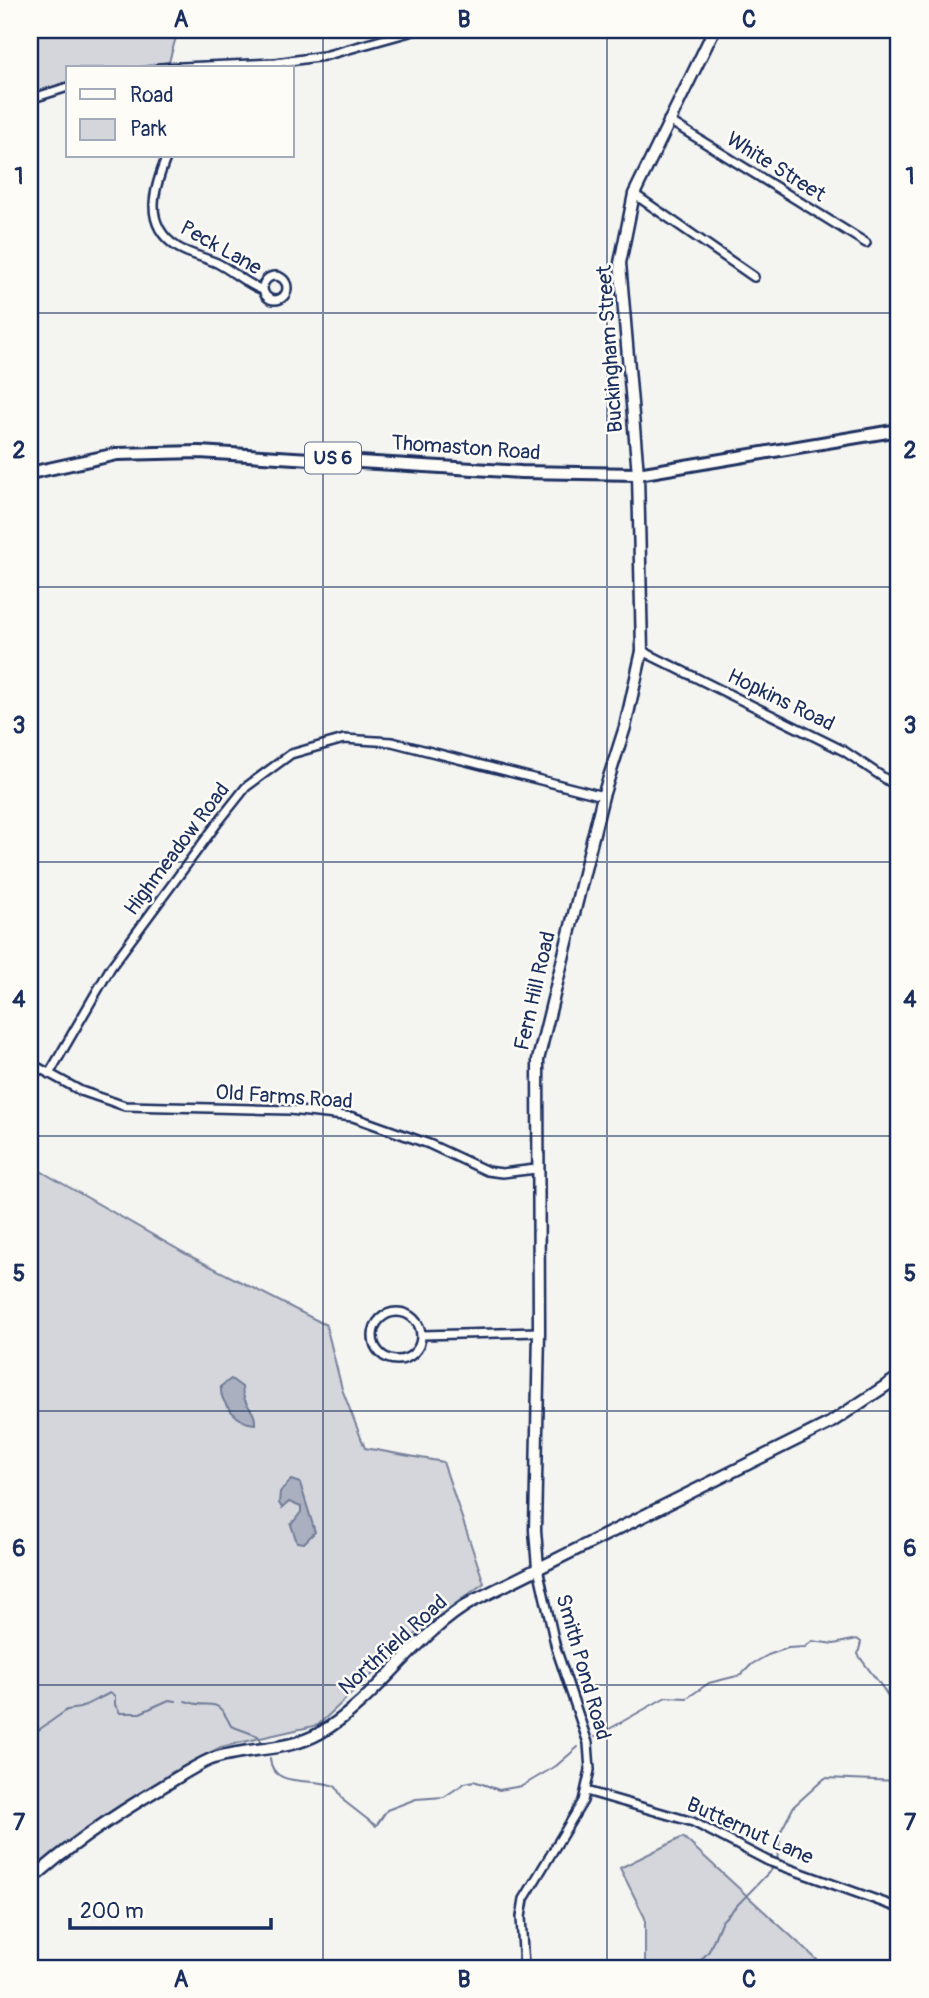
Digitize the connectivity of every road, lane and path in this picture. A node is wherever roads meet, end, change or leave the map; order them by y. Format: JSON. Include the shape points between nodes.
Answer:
{"nodes":[{"id":1,"x":417,"y":30,"type":"edge"},
{"id":2,"x":714,"y":30,"type":"edge"},
{"id":3,"x":194,"y":66,"type":"edge"},
{"id":4,"x":66,"y":88,"type":"edge"},
{"id":5,"x":30,"y":99,"type":"edge"},
{"id":6,"x":668,"y":120,"type":"junction"},
{"id":7,"x":166,"y":158,"type":"edge"},
{"id":8,"x":634,"y":194,"type":"junction"},
{"id":9,"x":866,"y":243,"type":"dead end"},
{"id":10,"x":754,"y":277,"type":"dead end"},
{"id":11,"x":263,"y":290,"type":"dead end"},
{"id":12,"x":899,"y":293,"type":"edge"},
{"id":13,"x":899,"y":314,"type":"edge"},
{"id":14,"x":899,"y":430,"type":"edge"},
{"id":15,"x":30,"y":473,"type":"edge"},
{"id":16,"x":638,"y":474,"type":"junction"},
{"id":17,"x":642,"y":651,"type":"junction"},
{"id":18,"x":899,"y":788,"type":"edge"},
{"id":19,"x":603,"y":796,"type":"junction"},
{"id":20,"x":30,"y":1063,"type":"edge"},
{"id":21,"x":49,"y":1074,"type":"junction"},
{"id":22,"x":536,"y":1169,"type":"junction"},
{"id":23,"x":539,"y":1332,"type":"junction"},
{"id":24,"x":422,"y":1335,"type":"junction"},
{"id":25,"x":899,"y":1377,"type":"edge"},
{"id":26,"x":538,"y":1569,"type":"junction"},
{"id":27,"x":586,"y":1791,"type":"junction"},
{"id":28,"x":30,"y":1881,"type":"edge"},
{"id":29,"x":899,"y":1908,"type":"edge"},
{"id":30,"x":524,"y":1968,"type":"edge"}],
"edges":[{"from":1,"to":3,"type":"street","via":[[324,56]]},
{"from":2,"to":6,"type":"street","name":"Buckingham Street"},
{"from":4,"to":5,"type":"street"},
{"from":6,"to":8,"type":"street","name":"Buckingham Street"},
{"from":6,"to":9,"type":"street","name":"White Street"},
{"from":7,"to":11,"type":"street","name":"Peck Lane","via":[[152,200],[162,234],[178,248]]},
{"from":8,"to":10,"type":"street"},
{"from":8,"to":16,"type":"street","name":"Buckingham Street","via":[[620,263]]},
{"from":12,"to":13,"type":"street","via":[[894,305]]},
{"from":14,"to":16,"type":"main road","name":"Thomaston Road","number":"US 6"},
{"from":15,"to":16,"type":"main road","name":"Thomaston Road","number":"US 6","via":[[117,454],[199,452],[521,472]]},
{"from":16,"to":17,"type":"street","name":"Fern Hill Road"},
{"from":17,"to":18,"type":"street","name":"Hopkins Road","via":[[844,751]]},
{"from":17,"to":19,"type":"street","name":"Fern Hill Road"},
{"from":19,"to":21,"type":"street","name":"Highmeadow Road","via":[[392,742],[344,739],[291,754],[246,788],[226,813],[111,967]]},
{"from":19,"to":22,"type":"street","name":"Fern Hill Road","via":[[538,1060]]},
{"from":20,"to":21,"type":"street","name":"Old Farms Road"},
{"from":21,"to":22,"type":"street","name":"Old Farms Road","via":[[80,1091],[125,1106],[290,1110],[353,1117],[487,1171]]},
{"from":22,"to":23,"type":"street","name":"Fern Hill Road"},
{"from":23,"to":24,"type":"street"},
{"from":23,"to":26,"type":"street","name":"Fern Hill Road"},
{"from":24,"to":24,"type":"street","via":[[414,1318],[395,1312],[378,1321],[373,1340],[383,1355],[400,1360],[417,1350]]},
{"from":25,"to":26,"type":"street","name":"Northfield Road","via":[[831,1423]]},
{"from":26,"to":27,"type":"street","name":"Smith Pond Road","via":[[588,1743]]},
{"from":26,"to":28,"type":"street","name":"Northfield Road","via":[[453,1614],[321,1733],[286,1745],[218,1757],[195,1767],[113,1818]]},
{"from":27,"to":29,"type":"street","name":"Butternut Lane","via":[[692,1822],[776,1864]]},
{"from":27,"to":30,"type":"street","name":"Smith Pond Road","via":[[524,1899]]}]}
